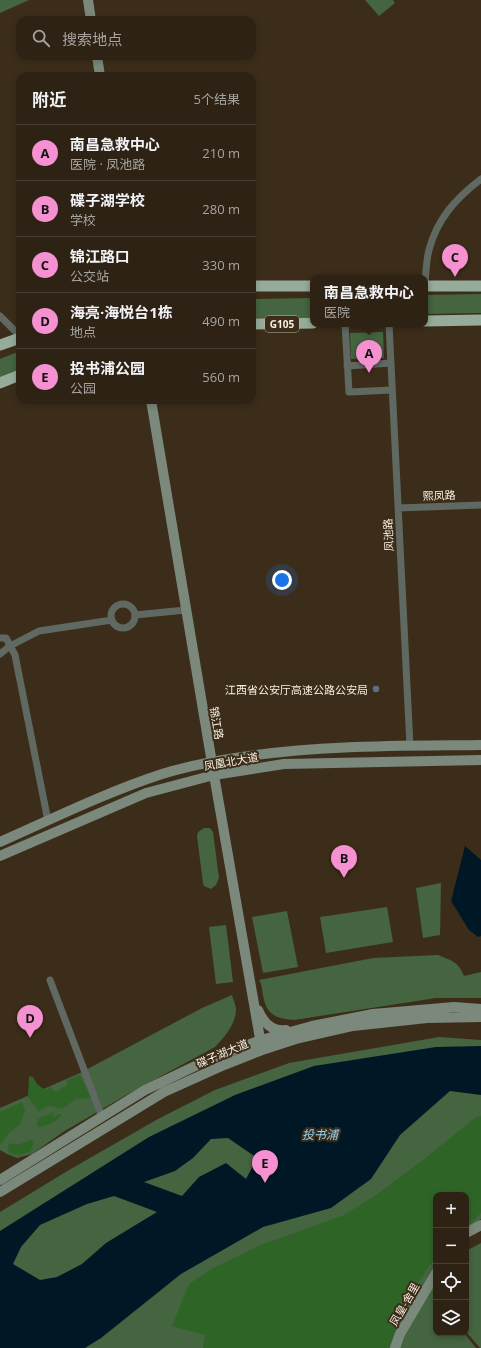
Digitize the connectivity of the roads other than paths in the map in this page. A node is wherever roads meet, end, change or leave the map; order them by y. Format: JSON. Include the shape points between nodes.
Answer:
{"nodes":[{"id":1,"x":88,"y":0,"type":"edge"},
{"id":2,"x":90,"y":16,"type":"edge"},
{"id":3,"x":98,"y":60,"type":"edge"},
{"id":4,"x":99,"y":72,"type":"edge"},
{"id":5,"x":481,"y":179,"type":"edge"},
{"id":6,"x":426,"y":275,"type":"edge"},
{"id":7,"x":428,"y":285,"type":"edge"},
{"id":8,"x":256,"y":286,"type":"edge"},
{"id":9,"x":310,"y":286,"type":"edge"},
{"id":10,"x":481,"y":286,"type":"edge"},
{"id":11,"x":0,"y":316,"type":"edge"},
{"id":12,"x":481,"y":320,"type":"edge"},
{"id":13,"x":428,"y":321,"type":"edge"},
{"id":14,"x":310,"y":323,"type":"edge"},
{"id":15,"x":256,"y":324,"type":"edge"},
{"id":16,"x":345,"y":327,"type":"edge"},
{"id":17,"x":389,"y":327,"type":"edge"},
{"id":18,"x":16,"y":332,"type":"edge"},
{"id":19,"x":16,"y":339,"type":"edge"},
{"id":20,"x":0,"y":345,"type":"edge"},
{"id":21,"x":391,"y":364,"type":"junction"},
{"id":22,"x":347,"y":366,"type":"junction"},
{"id":23,"x":16,"y":377,"type":"edge"},
{"id":24,"x":0,"y":383,"type":"edge"},
{"id":25,"x":392,"y":390,"type":"junction"},
{"id":26,"x":152,"y":404,"type":"edge"},
{"id":27,"x":481,"y":505,"type":"edge"},
{"id":28,"x":398,"y":508,"type":"junction"},
{"id":29,"x":186,"y":610,"type":"junction"},
{"id":30,"x":135,"y":615,"type":"junction"},
{"id":31,"x":112,"y":620,"type":"junction"},
{"id":32,"x":0,"y":638,"type":"edge"},
{"id":33,"x":10,"y":646,"type":"junction"},
{"id":34,"x":0,"y":654,"type":"edge"},
{"id":35,"x":481,"y":745,"type":"edge"},
{"id":36,"x":410,"y":746,"type":"junction"},
{"id":37,"x":481,"y":760,"type":"edge"},
{"id":38,"x":212,"y":762,"type":"junction"},
{"id":39,"x":214,"y":775,"type":"junction"},
{"id":40,"x":48,"y":821,"type":"junction"},
{"id":41,"x":0,"y":842,"type":"edge"},
{"id":42,"x":0,"y":856,"type":"edge"},
{"id":43,"x":50,"y":980,"type":"dead end"},
{"id":44,"x":254,"y":1000,"type":"junction"},
{"id":45,"x":481,"y":1009,"type":"edge"},
{"id":46,"x":481,"y":1018,"type":"edge"},
{"id":47,"x":312,"y":1026,"type":"junction"},
{"id":48,"x":261,"y":1044,"type":"junction"},
{"id":49,"x":102,"y":1117,"type":"junction"},
{"id":50,"x":0,"y":1180,"type":"edge"},
{"id":51,"x":0,"y":1192,"type":"edge"},
{"id":52,"x":481,"y":1225,"type":"edge"},
{"id":53,"x":469,"y":1231,"type":"edge"},
{"id":54,"x":433,"y":1278,"type":"edge"},
{"id":55,"x":395,"y":1348,"type":"edge"}],
"edges":[{"from":1,"to":2,"type":"main road"},
{"from":3,"to":4,"type":"main road"},
{"from":5,"to":6,"type":"street","via":[[455,201],[441,221],[429,251]]},
{"from":7,"to":10,"type":"highway"},
{"from":8,"to":9,"type":"highway"},
{"from":11,"to":18,"type":"street"},
{"from":12,"to":13,"type":"highway"},
{"from":14,"to":15,"type":"highway","number":"G105"},
{"from":16,"to":22,"type":"street"},
{"from":17,"to":21,"type":"street","name":"凤池路"},
{"from":19,"to":20,"type":"highway"},
{"from":21,"to":22,"type":"street"},
{"from":21,"to":25,"type":"street","name":"凤池路"},
{"from":22,"to":25,"type":"street","via":[[348,392]]},
{"from":23,"to":24,"type":"highway"},
{"from":25,"to":28,"type":"street","name":"凤池路"},
{"from":26,"to":29,"type":"main road","name":"锦江路"},
{"from":27,"to":28,"type":"street","name":"熙凤路"},
{"from":28,"to":36,"type":"street","name":"凤池路"},
{"from":29,"to":30,"type":"street"},
{"from":29,"to":38,"type":"main road","name":"锦江路"},
{"from":30,"to":31,"type":"street","via":[[131,625],[124,628],[117,626]]},
{"from":30,"to":31,"type":"street","via":[[128,605],[120,604],[114,608]]},
{"from":31,"to":33,"type":"street","via":[[39,631]]},
{"from":32,"to":33,"type":"street","via":[[6,638]]},
{"from":33,"to":34,"type":"street"},
{"from":33,"to":40,"type":"street","via":[[15,655]]},
{"from":35,"to":36,"type":"main road","name":"凤凰北大道"},
{"from":36,"to":38,"type":"main road","name":"凤凰北大道","via":[[342,747],[278,752]]},
{"from":37,"to":39,"type":"main road","name":"凤凰北大道","via":[[284,764]]},
{"from":38,"to":39,"type":"main road","name":"锦江路"},
{"from":38,"to":40,"type":"main road","name":"凤凰北大道","via":[[156,777],[111,793]]},
{"from":39,"to":42,"type":"main road","name":"凤凰北大道","via":[[146,793]]},
{"from":39,"to":44,"type":"main road","name":"锦江路"},
{"from":40,"to":41,"type":"main road","name":"凤凰北大道"},
{"from":43,"to":49,"type":"street"},
{"from":44,"to":47,"type":"main road","via":[[260,1015],[275,1029]]},
{"from":44,"to":48,"type":"main road","name":"锦江路"},
{"from":45,"to":47,"type":"main road","name":"碟子湖大道","via":[[454,1007],[373,1014]]},
{"from":46,"to":48,"type":"main road","name":"碟子湖大道","via":[[427,1018],[353,1026]]},
{"from":47,"to":48,"type":"main road","name":"碟子湖大道"},
{"from":48,"to":49,"type":"main road","name":"碟子湖大道","via":[[212,1058],[145,1090]]},
{"from":48,"to":51,"type":"main road","name":"碟子湖大道","via":[[224,1065],[164,1092]]},
{"from":49,"to":50,"type":"main road","name":"碟子湖大道"},
{"from":52,"to":53,"type":"main road"},
{"from":54,"to":55,"type":"main road","name":"凤皇-舍里","via":[[400,1334]]}]}
